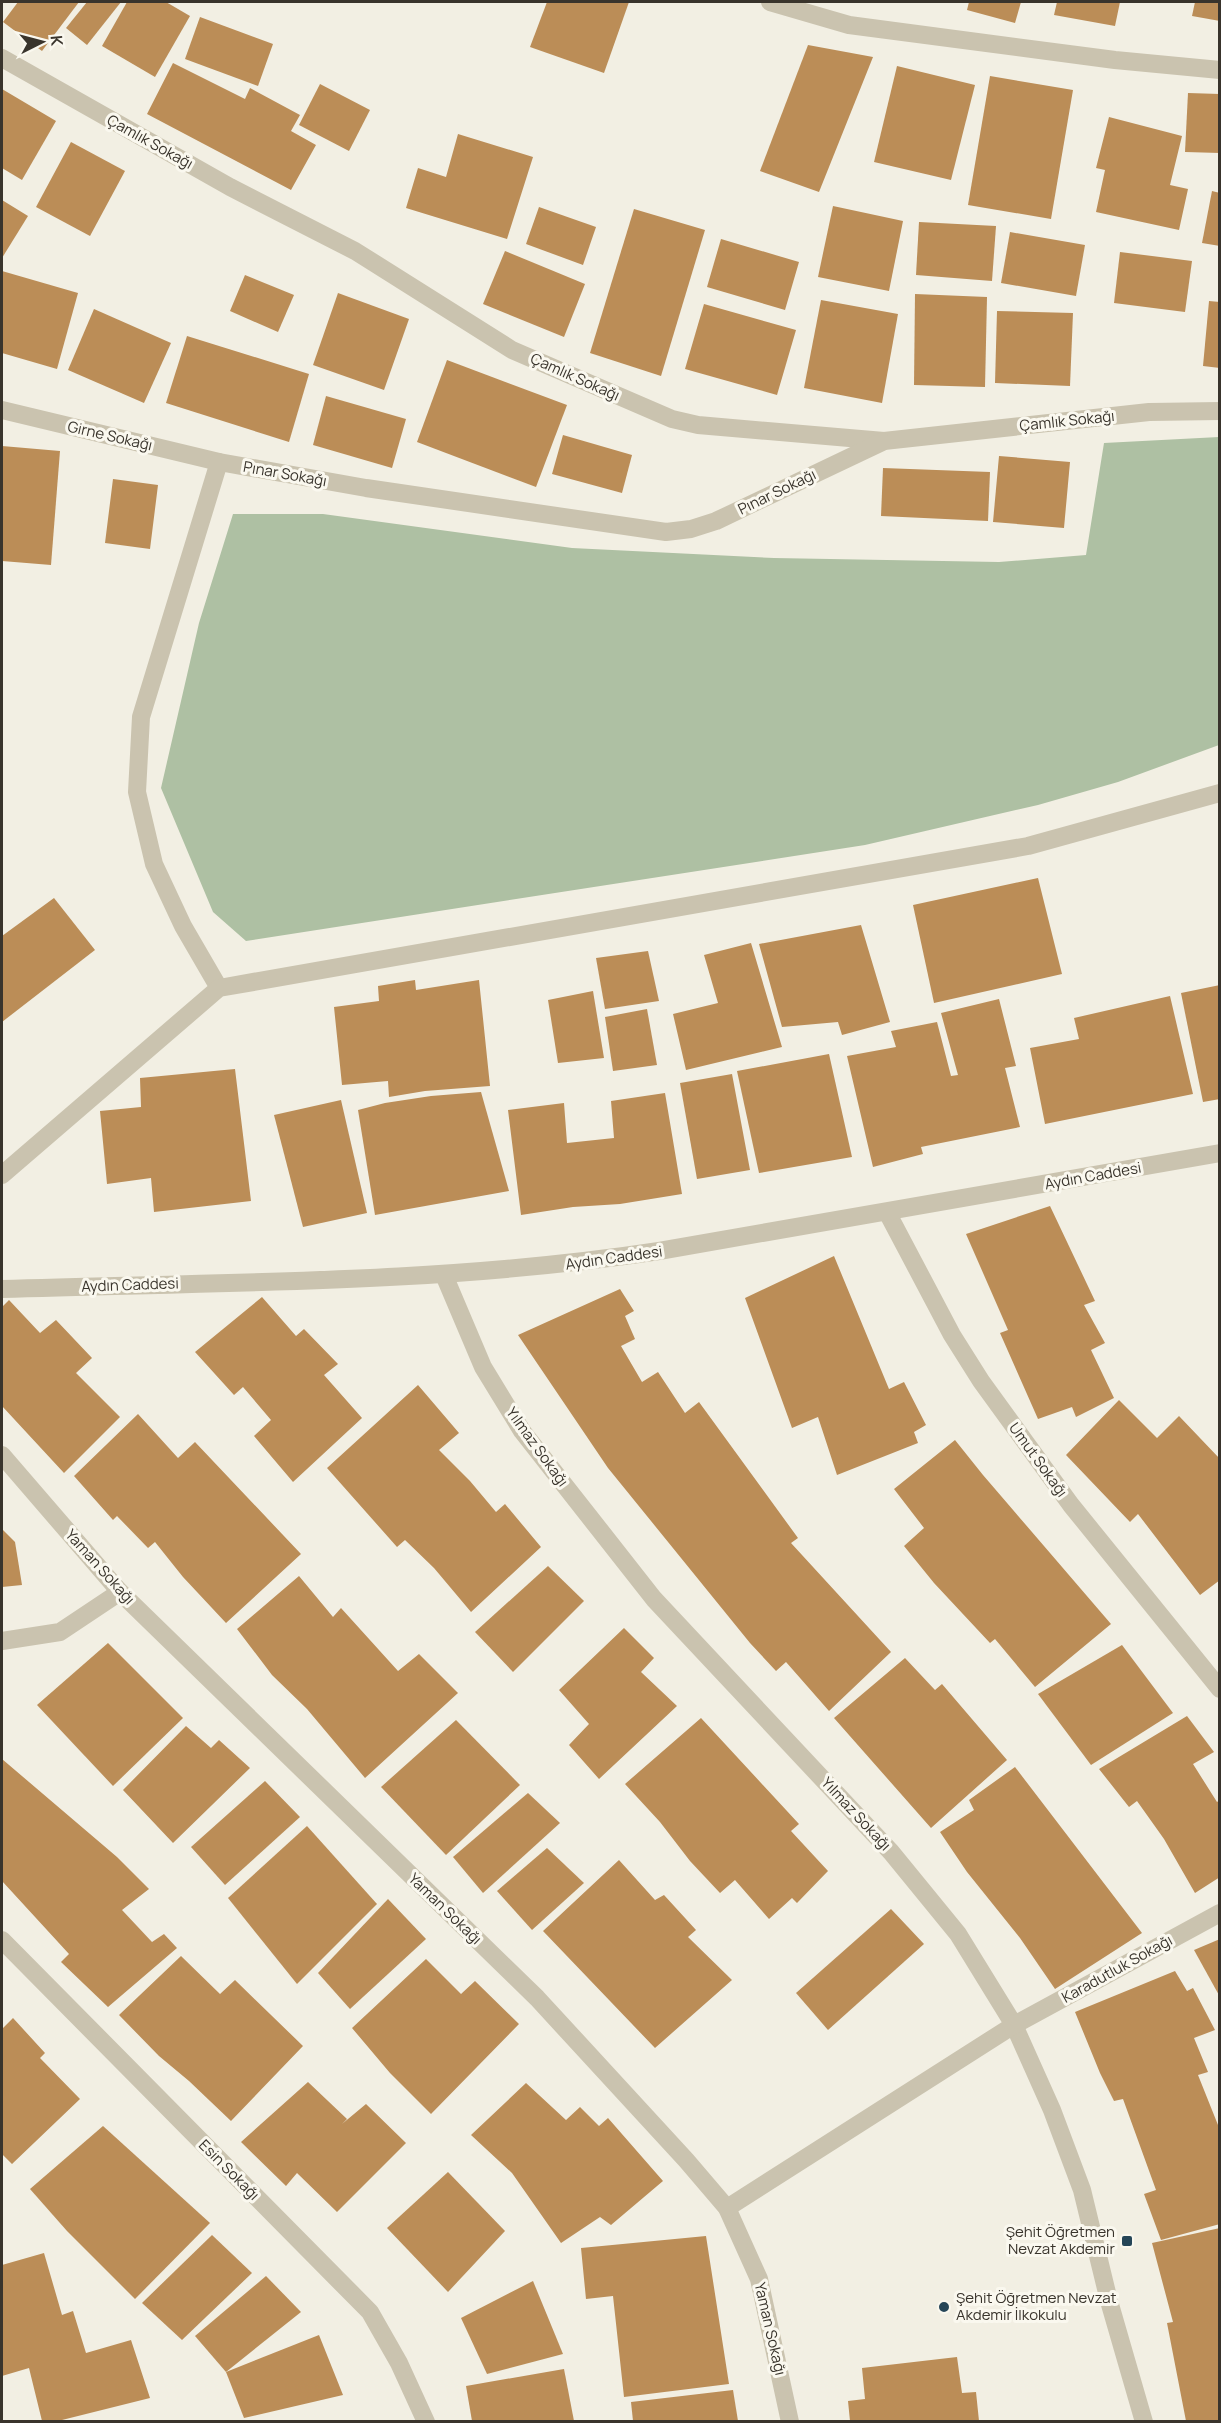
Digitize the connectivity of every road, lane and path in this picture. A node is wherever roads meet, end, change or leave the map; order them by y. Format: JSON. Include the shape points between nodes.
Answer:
{"nodes":[{"id":1,"x":770,"y":2,"type":"edge"},
{"id":2,"x":2,"y":58,"type":"edge"},
{"id":3,"x":1220,"y":70,"type":"edge"},
{"id":4,"x":2,"y":411,"type":"edge"},
{"id":5,"x":1220,"y":411,"type":"edge"},
{"id":6,"x":884,"y":441,"type":"junction"},
{"id":7,"x":219,"y":462,"type":"junction"},
{"id":8,"x":1220,"y":793,"type":"edge"},
{"id":9,"x":219,"y":988,"type":"junction"},
{"id":10,"x":1220,"y":1153,"type":"edge"},
{"id":11,"x":2,"y":1175,"type":"edge"},
{"id":12,"x":887,"y":1212,"type":"junction"},
{"id":13,"x":444,"y":1275,"type":"junction"},
{"id":14,"x":2,"y":1289,"type":"edge"},
{"id":15,"x":2,"y":1455,"type":"edge"},
{"id":16,"x":120,"y":1592,"type":"junction"},
{"id":17,"x":2,"y":1641,"type":"edge"},
{"id":18,"x":1220,"y":1689,"type":"edge"},
{"id":19,"x":1220,"y":1913,"type":"edge"},
{"id":20,"x":2,"y":1940,"type":"edge"},
{"id":21,"x":1014,"y":2025,"type":"junction"},
{"id":22,"x":727,"y":2208,"type":"junction"},
{"id":23,"x":426,"y":2421,"type":"edge"},
{"id":24,"x":790,"y":2421,"type":"edge"},
{"id":25,"x":1144,"y":2421,"type":"edge"}],
"edges":[{"from":1,"to":3,"type":"street","via":[[849,25]]},
{"from":2,"to":6,"type":"street","name":"Çamlık Sokağı","via":[[230,187],[355,251],[512,350],[672,419],[698,425]]},
{"from":4,"to":7,"type":"street","name":"Girne Sokağı"},
{"from":5,"to":6,"type":"street","name":"Çamlık Sokağı","via":[[1149,412]]},
{"from":6,"to":7,"type":"street","name":"Pınar Sokağı","via":[[716,521],[666,532]]},
{"from":7,"to":9,"type":"street","via":[[141,717],[136,792],[154,864],[183,926]]},
{"from":8,"to":9,"type":"street","via":[[1028,846]]},
{"from":9,"to":11,"type":"street"},
{"from":10,"to":12,"type":"street","name":"Aydın Caddesi"},
{"from":12,"to":13,"type":"street","name":"Aydın Caddesi","via":[[586,1263]]},
{"from":12,"to":18,"type":"street","name":"Umut Sokağı","via":[[981,1381],[1071,1505]]},
{"from":13,"to":14,"type":"street","name":"Aydın Caddesi"},
{"from":13,"to":21,"type":"street","name":"Yılmaz Sokağı","via":[[483,1367],[522,1431],[654,1599],[891,1852],[957,1934]]},
{"from":15,"to":16,"type":"street","name":"Yaman Sokağı"},
{"from":16,"to":17,"type":"street","via":[[60,1632]]},
{"from":16,"to":22,"type":"street","name":"Yaman Sokağı","via":[[537,1998]]},
{"from":19,"to":21,"type":"street","name":"Karadutluk Sokağı"},
{"from":20,"to":23,"type":"street","name":"Esin Sokağı","via":[[370,2312]]},
{"from":21,"to":22,"type":"street","name":"Karadutluk Sokağı"},
{"from":21,"to":25,"type":"street","name":"Yılmaz Sokağı","via":[[1082,2190]]},
{"from":22,"to":24,"type":"street","name":"Yaman Sokağı","via":[[759,2279]]}]}
